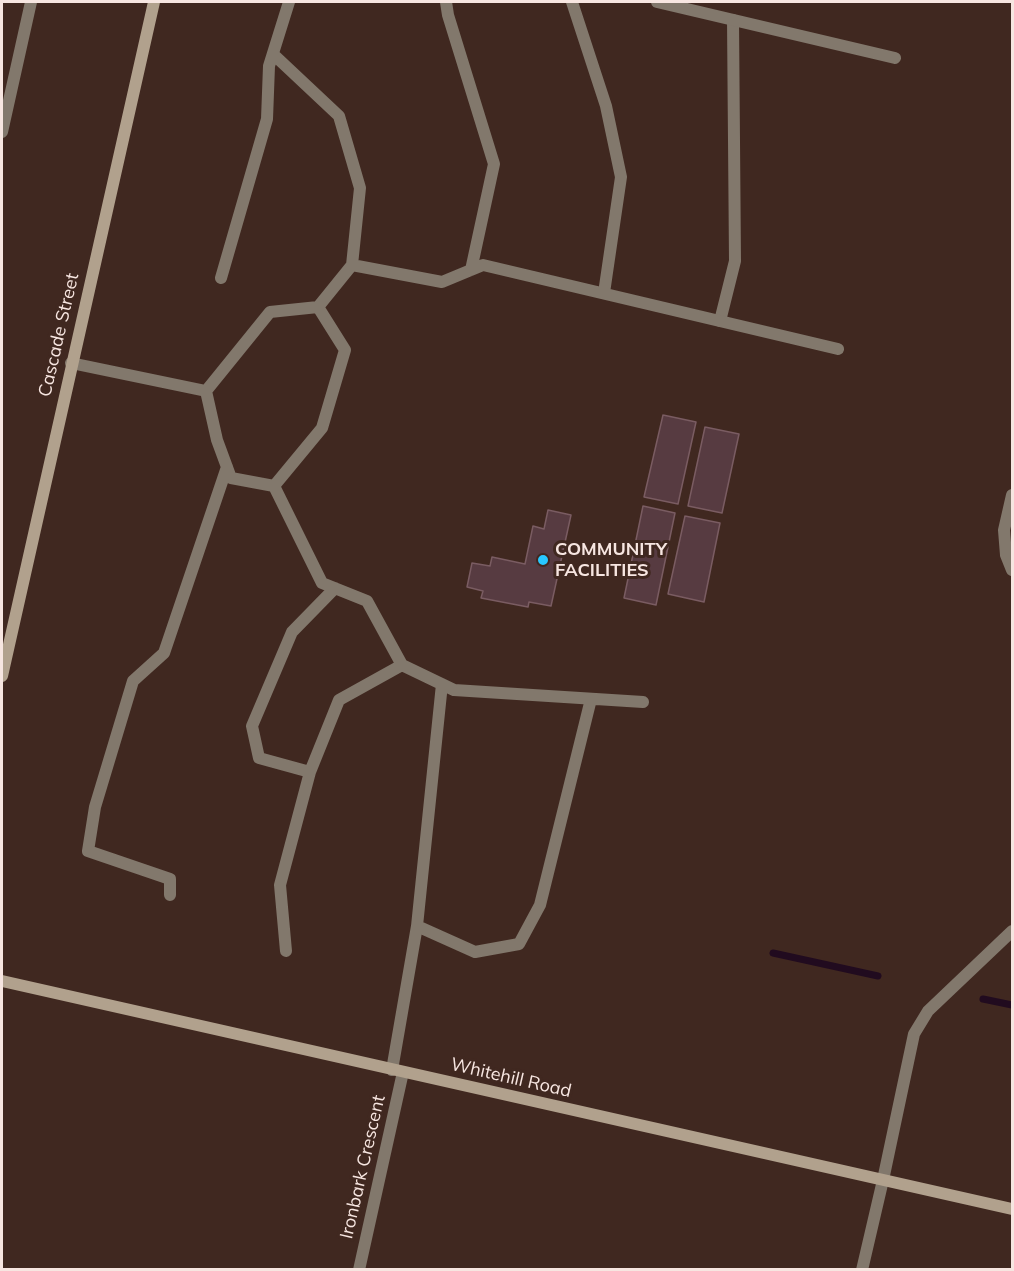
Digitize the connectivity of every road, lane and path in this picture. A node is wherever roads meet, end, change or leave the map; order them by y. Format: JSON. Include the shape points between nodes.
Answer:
{"nodes":[{"id":1,"x":31,"y":2,"type":"edge"},
{"id":2,"x":153,"y":2,"type":"edge"},
{"id":3,"x":289,"y":2,"type":"edge"},
{"id":4,"x":446,"y":2,"type":"edge"},
{"id":5,"x":572,"y":2,"type":"edge"},
{"id":6,"x":657,"y":2,"type":"edge"},
{"id":7,"x":732,"y":20,"type":"junction"},
{"id":8,"x":273,"y":54,"type":"junction"},
{"id":9,"x":895,"y":58,"type":"dead end"},
{"id":10,"x":2,"y":132,"type":"edge"},
{"id":11,"x":352,"y":265,"type":"junction"},
{"id":12,"x":471,"y":270,"type":"junction"},
{"id":13,"x":221,"y":278,"type":"dead end"},
{"id":14,"x":604,"y":293,"type":"junction"},
{"id":15,"x":318,"y":307,"type":"junction"},
{"id":16,"x":720,"y":321,"type":"junction"},
{"id":17,"x":838,"y":349,"type":"dead end"},
{"id":18,"x":71,"y":363,"type":"junction"},
{"id":19,"x":206,"y":391,"type":"junction"},
{"id":20,"x":227,"y":466,"type":"junction"},
{"id":21,"x":274,"y":486,"type":"junction"},
{"id":22,"x":1012,"y":495,"type":"edge"},
{"id":23,"x":1012,"y":570,"type":"edge"},
{"id":24,"x":334,"y":588,"type":"junction"},
{"id":25,"x":402,"y":665,"type":"junction"},
{"id":26,"x":2,"y":676,"type":"edge"},
{"id":27,"x":442,"y":684,"type":"junction"},
{"id":28,"x":591,"y":699,"type":"junction"},
{"id":29,"x":643,"y":702,"type":"dead end"},
{"id":30,"x":310,"y":772,"type":"junction"},
{"id":31,"x":170,"y":895,"type":"dead end"},
{"id":32,"x":417,"y":926,"type":"junction"},
{"id":33,"x":1012,"y":931,"type":"edge"},
{"id":34,"x":286,"y":951,"type":"dead end"},
{"id":35,"x":2,"y":981,"type":"edge"},
{"id":36,"x":397,"y":1071,"type":"junction"},
{"id":37,"x":882,"y":1180,"type":"junction"},
{"id":38,"x":1012,"y":1209,"type":"edge"},
{"id":39,"x":359,"y":1269,"type":"edge"},
{"id":40,"x":862,"y":1269,"type":"edge"}],
"edges":[{"from":1,"to":10,"type":"street"},
{"from":2,"to":18,"type":"street","name":"Cascade Street"},
{"from":3,"to":8,"type":"street"},
{"from":4,"to":12,"type":"street","via":[[494,164]]},
{"from":5,"to":14,"type":"street","via":[[606,106],[621,177]]},
{"from":6,"to":7,"type":"street"},
{"from":7,"to":9,"type":"street"},
{"from":7,"to":16,"type":"street","via":[[735,261]]},
{"from":8,"to":11,"type":"street","via":[[339,116],[360,188]]},
{"from":8,"to":13,"type":"street","via":[[267,119]]},
{"from":11,"to":12,"type":"street","via":[[442,282]]},
{"from":11,"to":15,"type":"street"},
{"from":12,"to":14,"type":"street","via":[[483,265]]},
{"from":14,"to":16,"type":"street"},
{"from":15,"to":19,"type":"street","via":[[270,312]]},
{"from":15,"to":21,"type":"street","via":[[345,350],[322,428]]},
{"from":16,"to":17,"type":"street"},
{"from":18,"to":19,"type":"street"},
{"from":18,"to":26,"type":"street","name":"Cascade Street"},
{"from":19,"to":20,"type":"street"},
{"from":20,"to":21,"type":"street","via":[[231,478]]},
{"from":20,"to":31,"type":"street","via":[[164,653],[133,681],[95,807],[88,851],[170,879]]},
{"from":21,"to":24,"type":"street","via":[[322,583]]},
{"from":22,"to":23,"type":"street","via":[[1004,530]]},
{"from":24,"to":25,"type":"street","via":[[367,601]]},
{"from":24,"to":30,"type":"street","via":[[292,632],[252,726],[259,758]]},
{"from":25,"to":27,"type":"street"},
{"from":25,"to":30,"type":"street","via":[[339,700]]},
{"from":27,"to":28,"type":"street","via":[[454,690]]},
{"from":27,"to":32,"type":"street","name":"Ironbark Crescent"},
{"from":28,"to":29,"type":"street"},
{"from":28,"to":32,"type":"street","via":[[540,905],[519,944],[475,952]]},
{"from":30,"to":34,"type":"street","via":[[280,885]]},
{"from":32,"to":36,"type":"street","name":"Ironbark Crescent"},
{"from":33,"to":37,"type":"street","via":[[928,1011],[914,1034]]},
{"from":35,"to":36,"type":"street","name":"Whitehill Road"},
{"from":36,"to":37,"type":"street","name":"Whitehill Road"},
{"from":36,"to":39,"type":"street","name":"Ironbark Crescent"},
{"from":37,"to":38,"type":"street","name":"Whitehill Road"},
{"from":37,"to":40,"type":"street"}]}
